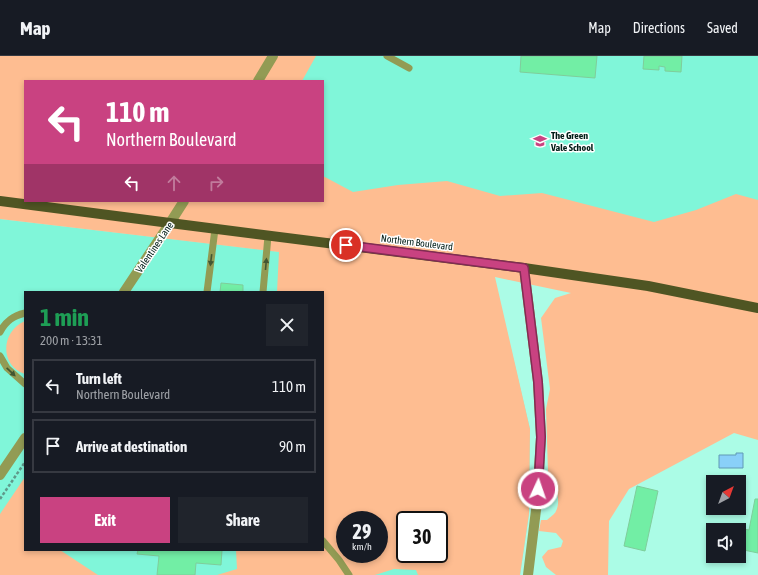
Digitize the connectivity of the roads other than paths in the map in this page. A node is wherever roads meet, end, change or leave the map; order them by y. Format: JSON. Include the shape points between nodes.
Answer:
{"nodes":[{"id":1,"x":273,"y":56,"type":"edge"},
{"id":2,"x":387,"y":56,"type":"edge"},
{"id":3,"x":409,"y":68,"type":"dead end"},
{"id":4,"x":259,"y":80,"type":"edge"},
{"id":5,"x":0,"y":201,"type":"edge"},
{"id":6,"x":183,"y":202,"type":"edge"},
{"id":7,"x":170,"y":223,"type":"junction"},
{"id":8,"x":215,"y":228,"type":"junction"},
{"id":9,"x":268,"y":236,"type":"junction"},
{"id":10,"x":524,"y":268,"type":"junction"},
{"id":11,"x":125,"y":291,"type":"edge"},
{"id":12,"x":207,"y":291,"type":"edge"},
{"id":13,"x":264,"y":291,"type":"edge"},
{"id":14,"x":758,"y":308,"type":"edge"},
{"id":15,"x":24,"y":313,"type":"edge"},
{"id":16,"x":0,"y":332,"type":"edge"},
{"id":17,"x":0,"y":356,"type":"edge"},
{"id":18,"x":24,"y":383,"type":"edge"},
{"id":19,"x":24,"y":440,"type":"edge"},
{"id":20,"x":0,"y":476,"type":"edge"},
{"id":21,"x":324,"y":542,"type":"edge"},
{"id":22,"x":349,"y":575,"type":"edge"},
{"id":23,"x":528,"y":575,"type":"edge"}],
"edges":[{"from":1,"to":4,"type":"street"},
{"from":2,"to":3,"type":"lane"},
{"from":5,"to":7,"type":"main road","name":"Northern Boulevard"},
{"from":6,"to":7,"type":"street","name":"Valentines Lane"},
{"from":7,"to":8,"type":"main road","name":"Northern Boulevard"},
{"from":7,"to":11,"type":"street","name":"Valentines Lane"},
{"from":8,"to":9,"type":"main road","name":"Northern Boulevard"},
{"from":8,"to":12,"type":"lane","one_way":true},
{"from":9,"to":10,"type":"main road","name":"Northern Boulevard"},
{"from":13,"to":9,"type":"lane","one_way":true},
{"from":10,"to":14,"type":"main road","name":"Northern Boulevard","via":[[648,286]]},
{"from":10,"to":23,"type":"street","via":[[538,382],[541,437],[537,502]]},
{"from":15,"to":16,"type":"lane","via":[[10,319]]},
{"from":17,"to":18,"type":"lane","one_way":true,"via":[[7,368]]},
{"from":19,"to":20,"type":"street"},
{"from":21,"to":22,"type":"lane"}]}
